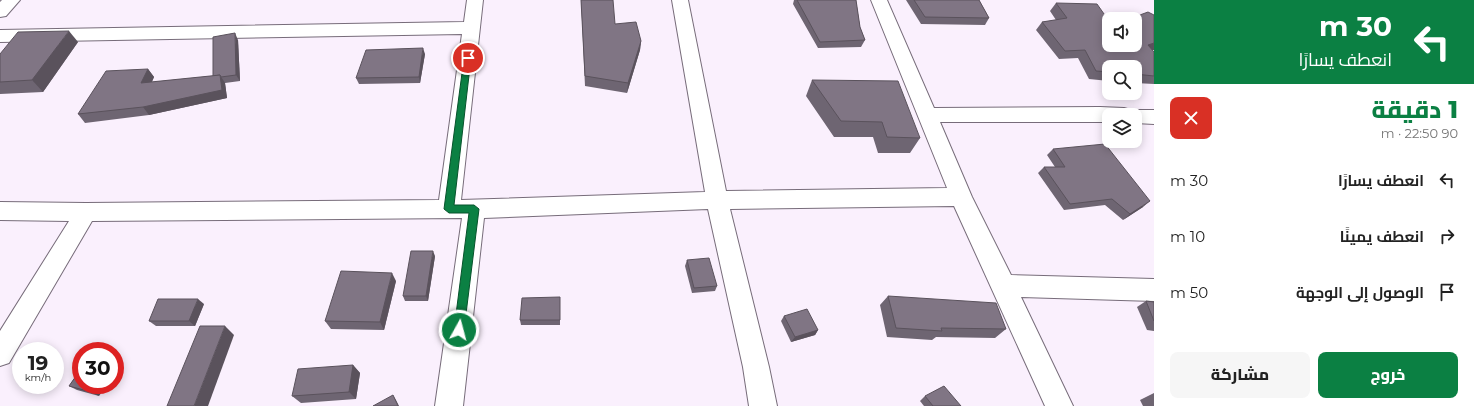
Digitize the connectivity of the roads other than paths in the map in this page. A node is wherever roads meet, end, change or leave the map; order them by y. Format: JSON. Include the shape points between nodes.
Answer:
{"nodes":[{"id":1,"x":12,"y":0,"type":"edge"},
{"id":2,"x":475,"y":0,"type":"edge"},
{"id":3,"x":680,"y":0,"type":"edge"},
{"id":4,"x":879,"y":0,"type":"edge"},
{"id":5,"x":0,"y":12,"type":"edge"},
{"id":6,"x":471,"y":28,"type":"junction"},
{"id":7,"x":0,"y":36,"type":"edge"},
{"id":8,"x":1102,"y":114,"type":"edge"},
{"id":9,"x":926,"y":115,"type":"junction"},
{"id":10,"x":1142,"y":116,"type":"edge"},
{"id":11,"x":1154,"y":117,"type":"edge"},
{"id":12,"x":961,"y":197,"type":"junction"},
{"id":13,"x":717,"y":200,"type":"junction"},
{"id":14,"x":449,"y":209,"type":"junction"},
{"id":15,"x":474,"y":209,"type":"junction"},
{"id":16,"x":0,"y":211,"type":"edge"},
{"id":17,"x":86,"y":212,"type":"junction"},
{"id":18,"x":1004,"y":286,"type":"junction"},
{"id":19,"x":1154,"y":290,"type":"edge"},
{"id":20,"x":0,"y":354,"type":"edge"},
{"id":21,"x":449,"y":406,"type":"edge"},
{"id":22,"x":763,"y":406,"type":"edge"},
{"id":23,"x":1059,"y":406,"type":"edge"}],
"edges":[{"from":1,"to":5,"type":"street"},
{"from":2,"to":6,"type":"street"},
{"from":3,"to":13,"type":"street"},
{"from":4,"to":9,"type":"street"},
{"from":6,"to":7,"type":"street"},
{"from":6,"to":14,"type":"street"},
{"from":8,"to":9,"type":"street"},
{"from":9,"to":12,"type":"street"},
{"from":10,"to":11,"type":"street"},
{"from":12,"to":13,"type":"street"},
{"from":12,"to":18,"type":"street"},
{"from":13,"to":15,"type":"street"},
{"from":13,"to":22,"type":"street"},
{"from":14,"to":15,"type":"street"},
{"from":14,"to":17,"type":"street"},
{"from":15,"to":21,"type":"street"},
{"from":16,"to":17,"type":"street"},
{"from":17,"to":20,"type":"street"},
{"from":18,"to":19,"type":"street"},
{"from":18,"to":23,"type":"street"}]}
